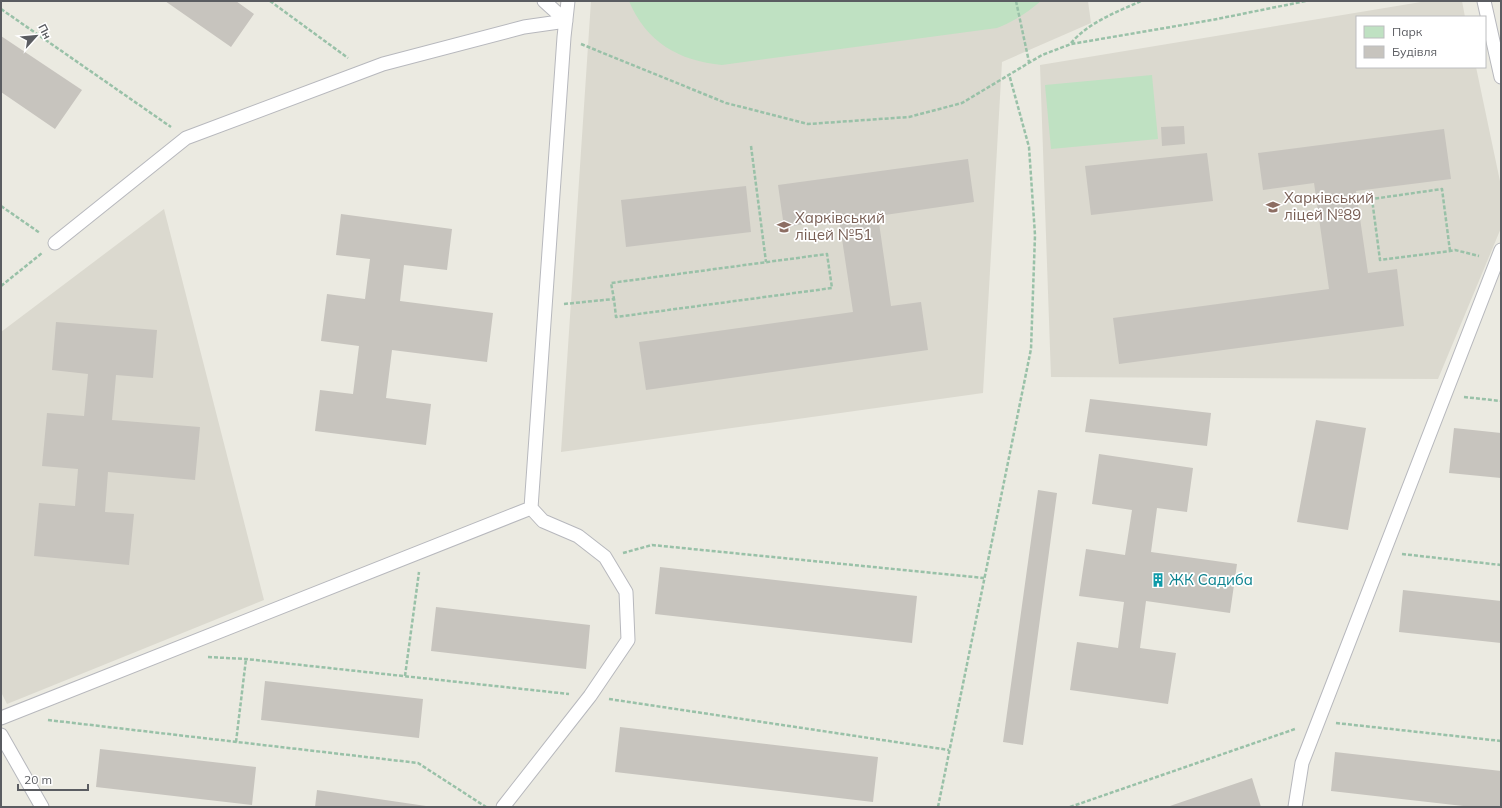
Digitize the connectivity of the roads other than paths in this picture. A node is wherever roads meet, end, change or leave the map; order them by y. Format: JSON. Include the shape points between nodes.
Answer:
{"nodes":[{"id":1,"x":544,"y":1,"type":"edge"},
{"id":2,"x":568,"y":1,"type":"edge"},
{"id":3,"x":1484,"y":1,"type":"edge"},
{"id":4,"x":566,"y":21,"type":"junction"},
{"id":5,"x":1501,"y":77,"type":"edge"},
{"id":6,"x":55,"y":243,"type":"road end"},
{"id":7,"x":1499,"y":255,"type":"edge"},
{"id":8,"x":531,"y":508,"type":"junction"},
{"id":9,"x":1,"y":718,"type":"edge"},
{"id":10,"x":1,"y":735,"type":"edge"},
{"id":11,"x":42,"y":807,"type":"edge"},
{"id":12,"x":503,"y":807,"type":"edge"},
{"id":13,"x":1294,"y":807,"type":"edge"}],
"edges":[{"from":1,"to":4,"type":"lane"},
{"from":2,"to":4,"type":"lane"},
{"from":3,"to":5,"type":"lane"},
{"from":4,"to":6,"type":"lane","via":[[524,26],[364,70],[186,138]]},
{"from":4,"to":8,"type":"lane"},
{"from":7,"to":13,"type":"lane","via":[[1302,763]]},
{"from":8,"to":9,"type":"lane"},
{"from":8,"to":12,"type":"lane","via":[[544,520],[578,536],[605,557],[626,592],[628,640],[590,696]]},
{"from":10,"to":11,"type":"lane"}]}
